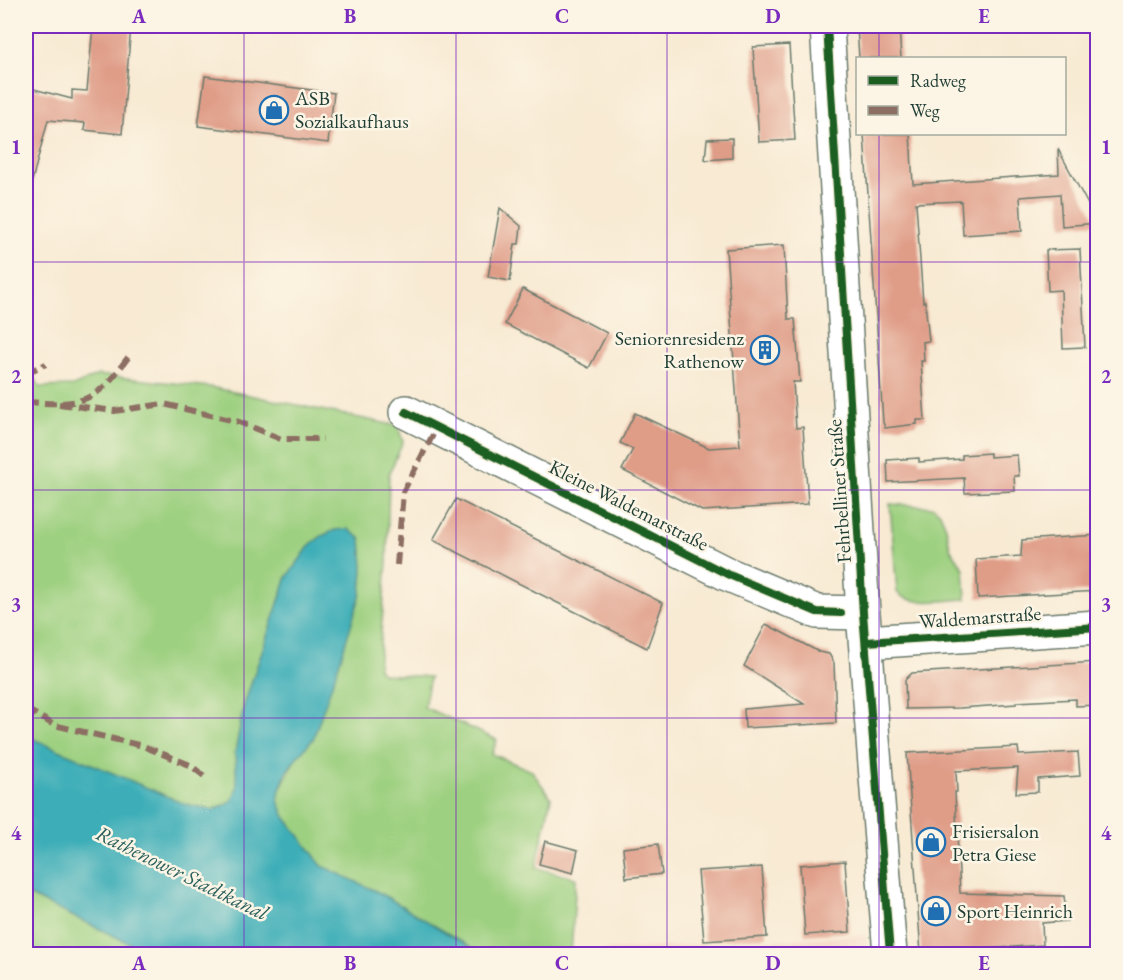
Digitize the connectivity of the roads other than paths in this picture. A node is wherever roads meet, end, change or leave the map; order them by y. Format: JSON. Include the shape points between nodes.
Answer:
{"nodes":[{"id":1,"x":827,"y":26,"type":"edge"},
{"id":2,"x":406,"y":412,"type":"dead end"},
{"id":3,"x":864,"y":627,"type":"junction"},
{"id":4,"x":1098,"y":627,"type":"edge"},
{"id":5,"x":890,"y":954,"type":"edge"}],
"edges":[{"from":1,"to":3,"type":"main road","name":"Fehrbelliner Straße"},
{"from":2,"to":3,"type":"main road","name":"Kleine Waldemarstraße","via":[[728,574],[817,612]]},
{"from":3,"to":4,"type":"main road","name":"Waldemarstraße"},
{"from":3,"to":5,"type":"main road","name":"Fehrbelliner Straße"}]}
